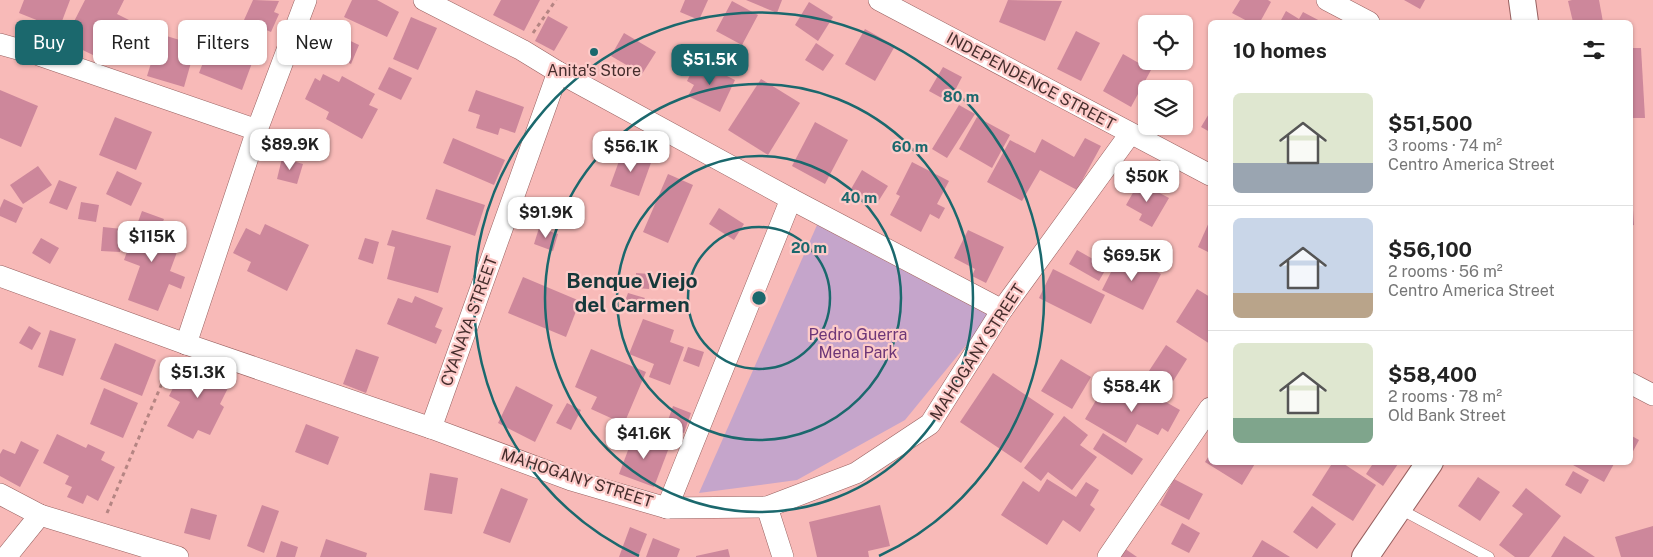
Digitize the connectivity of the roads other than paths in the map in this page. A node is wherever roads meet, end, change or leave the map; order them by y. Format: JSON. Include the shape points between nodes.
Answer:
{"nodes":[{"id":1,"x":306,"y":0,"type":"edge"},
{"id":2,"x":424,"y":0,"type":"edge"},
{"id":3,"x":1327,"y":0,"type":"edge"},
{"id":4,"x":1522,"y":0,"type":"edge"},
{"id":5,"x":892,"y":3,"type":"edge"},
{"id":6,"x":1365,"y":20,"type":"edge"},
{"id":7,"x":1525,"y":20,"type":"edge"},
{"id":8,"x":0,"y":44,"type":"edge"},
{"id":9,"x":558,"y":72,"type":"junction"},
{"id":10,"x":257,"y":130,"type":"junction"},
{"id":11,"x":1130,"y":134,"type":"junction"},
{"id":12,"x":1208,"y":174,"type":"edge"},
{"id":13,"x":791,"y":199,"type":"junction"},
{"id":14,"x":0,"y":276,"type":"edge"},
{"id":15,"x":1002,"y":310,"type":"junction"},
{"id":16,"x":183,"y":343,"type":"junction"},
{"id":17,"x":1633,"y":384,"type":"edge"},
{"id":18,"x":1653,"y":394,"type":"edge"},
{"id":19,"x":1208,"y":411,"type":"edge"},
{"id":20,"x":431,"y":428,"type":"junction"},
{"id":21,"x":1428,"y":465,"type":"edge"},
{"id":22,"x":0,"y":494,"type":"edge"},
{"id":23,"x":767,"y":507,"type":"junction"},
{"id":24,"x":666,"y":508,"type":"junction"},
{"id":25,"x":1400,"y":509,"type":"junction"},
{"id":26,"x":40,"y":515,"type":"junction"},
{"id":27,"x":6,"y":557,"type":"edge"},
{"id":28,"x":178,"y":557,"type":"edge"},
{"id":29,"x":783,"y":557,"type":"edge"},
{"id":30,"x":1108,"y":557,"type":"edge"},
{"id":31,"x":1365,"y":557,"type":"edge"},
{"id":32,"x":1489,"y":557,"type":"edge"}],
"edges":[{"from":1,"to":10,"type":"street"},
{"from":2,"to":9,"type":"street"},
{"from":3,"to":6,"type":"street"},
{"from":4,"to":7,"type":"street"},
{"from":5,"to":11,"type":"street","name":"INDEPENDENCE STREET"},
{"from":8,"to":10,"type":"street"},
{"from":9,"to":13,"type":"street"},
{"from":9,"to":20,"type":"street","name":"CYANAYA STREET"},
{"from":10,"to":16,"type":"street"},
{"from":11,"to":12,"type":"street","name":"INDEPENDENCE STREET"},
{"from":11,"to":15,"type":"street","name":"MAHOGANY STREET"},
{"from":13,"to":15,"type":"street"},
{"from":13,"to":24,"type":"street"},
{"from":14,"to":16,"type":"street","name":"MAHOGANY STREET"},
{"from":15,"to":23,"type":"street","name":"MAHOGANY STREET","via":[[930,424],[856,473]]},
{"from":16,"to":20,"type":"street","name":"MAHOGANY STREET"},
{"from":17,"to":18,"type":"street"},
{"from":19,"to":30,"type":"street"},
{"from":20,"to":24,"type":"street","name":"MAHOGANY STREET","via":[[571,480]]},
{"from":21,"to":25,"type":"street"},
{"from":22,"to":26,"type":"street"},
{"from":23,"to":24,"type":"street","name":"MAHOGANY STREET"},
{"from":23,"to":29,"type":"street"},
{"from":25,"to":31,"type":"street"},
{"from":25,"to":32,"type":"lane"},
{"from":26,"to":27,"type":"street"},
{"from":26,"to":28,"type":"street"}]}
